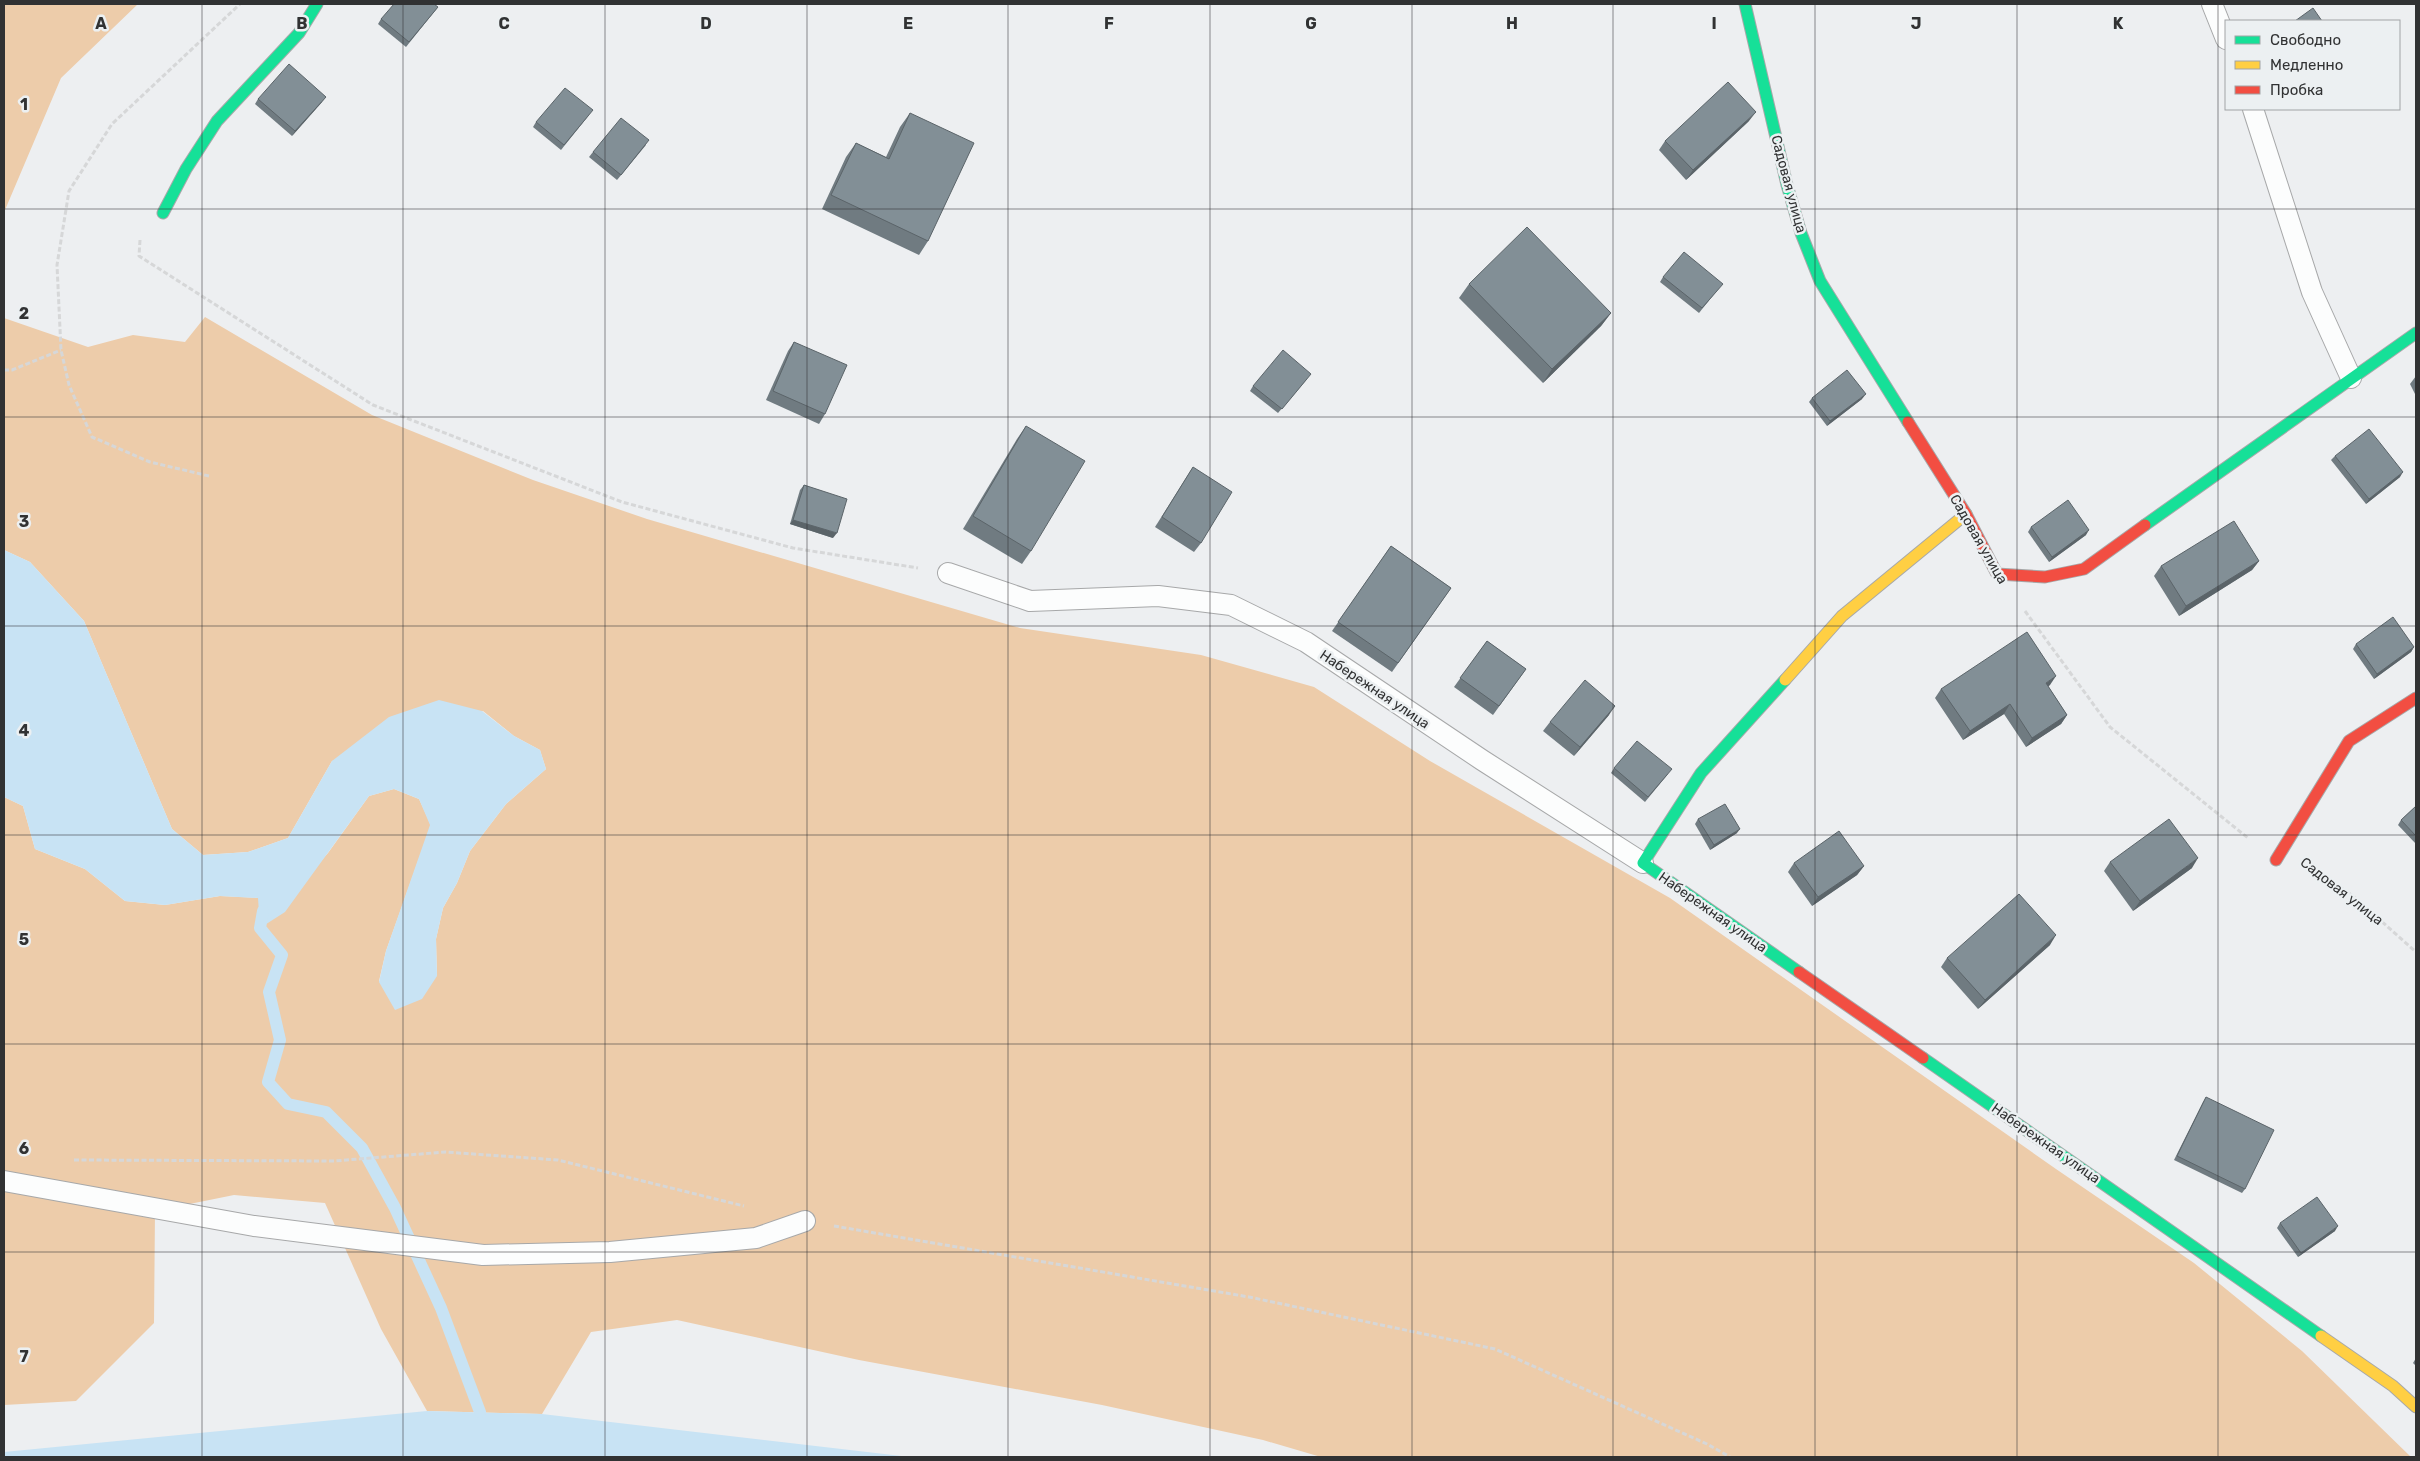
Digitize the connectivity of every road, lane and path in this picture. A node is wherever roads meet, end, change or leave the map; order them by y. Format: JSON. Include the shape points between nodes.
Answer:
{"nodes":[{"id":1,"x":240,"y":4,"type":"edge"},
{"id":2,"x":317,"y":4,"type":"edge"},
{"id":3,"x":1744,"y":4,"type":"edge"},
{"id":4,"x":2212,"y":4,"type":"edge"},
{"id":5,"x":2225,"y":36,"type":"edge"},
{"id":6,"x":2253,"y":110,"type":"edge"},
{"id":7,"x":163,"y":213,"type":"joint"},
{"id":8,"x":2416,"y":333,"type":"edge"},
{"id":9,"x":61,"y":350,"type":"junction"},
{"id":10,"x":4,"y":370,"type":"edge"},
{"id":11,"x":2351,"y":378,"type":"junction"},
{"id":12,"x":209,"y":476,"type":"dead end"},
{"id":13,"x":1966,"y":514,"type":"junction"},
{"id":14,"x":948,"y":573,"type":"joint"},
{"id":15,"x":1998,"y":574,"type":"junction"},
{"id":16,"x":2416,"y":698,"type":"edge"},
{"id":17,"x":2276,"y":860,"type":"junction"},
{"id":18,"x":1643,"y":863,"type":"junction"},
{"id":19,"x":2416,"y":952,"type":"edge"},
{"id":20,"x":72,"y":1160,"type":"dead end"},
{"id":21,"x":4,"y":1181,"type":"edge"},
{"id":22,"x":748,"y":1207,"type":"dead end"},
{"id":23,"x":805,"y":1221,"type":"joint"},
{"id":24,"x":2416,"y":1407,"type":"edge"},
{"id":25,"x":1730,"y":1457,"type":"edge"}],
"edges":[{"from":1,"to":9,"type":"path","via":[[112,124],[70,191],[57,265]]},
{"from":2,"to":7,"type":"street","via":[[299,33],[218,122],[186,170]]},
{"from":3,"to":13,"type":"street","name":"Садовая улица","via":[[1787,185],[1820,281]]},
{"from":4,"to":5,"type":"lane"},
{"from":6,"to":11,"type":"lane","via":[[2312,292]]},
{"from":7,"to":14,"type":"path","via":[[142,226],[139,256],[373,405],[622,502],[794,548]]},
{"from":8,"to":11,"type":"street"},
{"from":9,"to":10,"type":"path","via":[[12,370]]},
{"from":9,"to":12,"type":"path","via":[[69,385],[92,437],[150,462]]},
{"from":11,"to":15,"type":"street","via":[[2084,569],[2045,577]]},
{"from":13,"to":15,"type":"street","name":"Садовая улица"},
{"from":13,"to":18,"type":"street","via":[[1842,616],[1700,773]]},
{"from":14,"to":18,"type":"lane","name":"Набережная улица","via":[[1030,602],[1158,596],[1231,606],[1306,642]]},
{"from":15,"to":17,"type":"path","name":"Садовая улица","via":[[2110,727]]},
{"from":16,"to":17,"type":"street","via":[[2349,741]]},
{"from":17,"to":19,"type":"path","name":"Садовая улица","via":[[2289,851],[2353,896]]},
{"from":18,"to":24,"type":"street","name":"Набережная улица","via":[[2393,1386]]},
{"from":20,"to":22,"type":"path","via":[[334,1161],[445,1152],[558,1160]]},
{"from":21,"to":23,"type":"lane","via":[[254,1226],[483,1254],[610,1252],[756,1238]]},
{"from":23,"to":25,"type":"path","via":[[1249,1297],[1495,1349]]}]}
